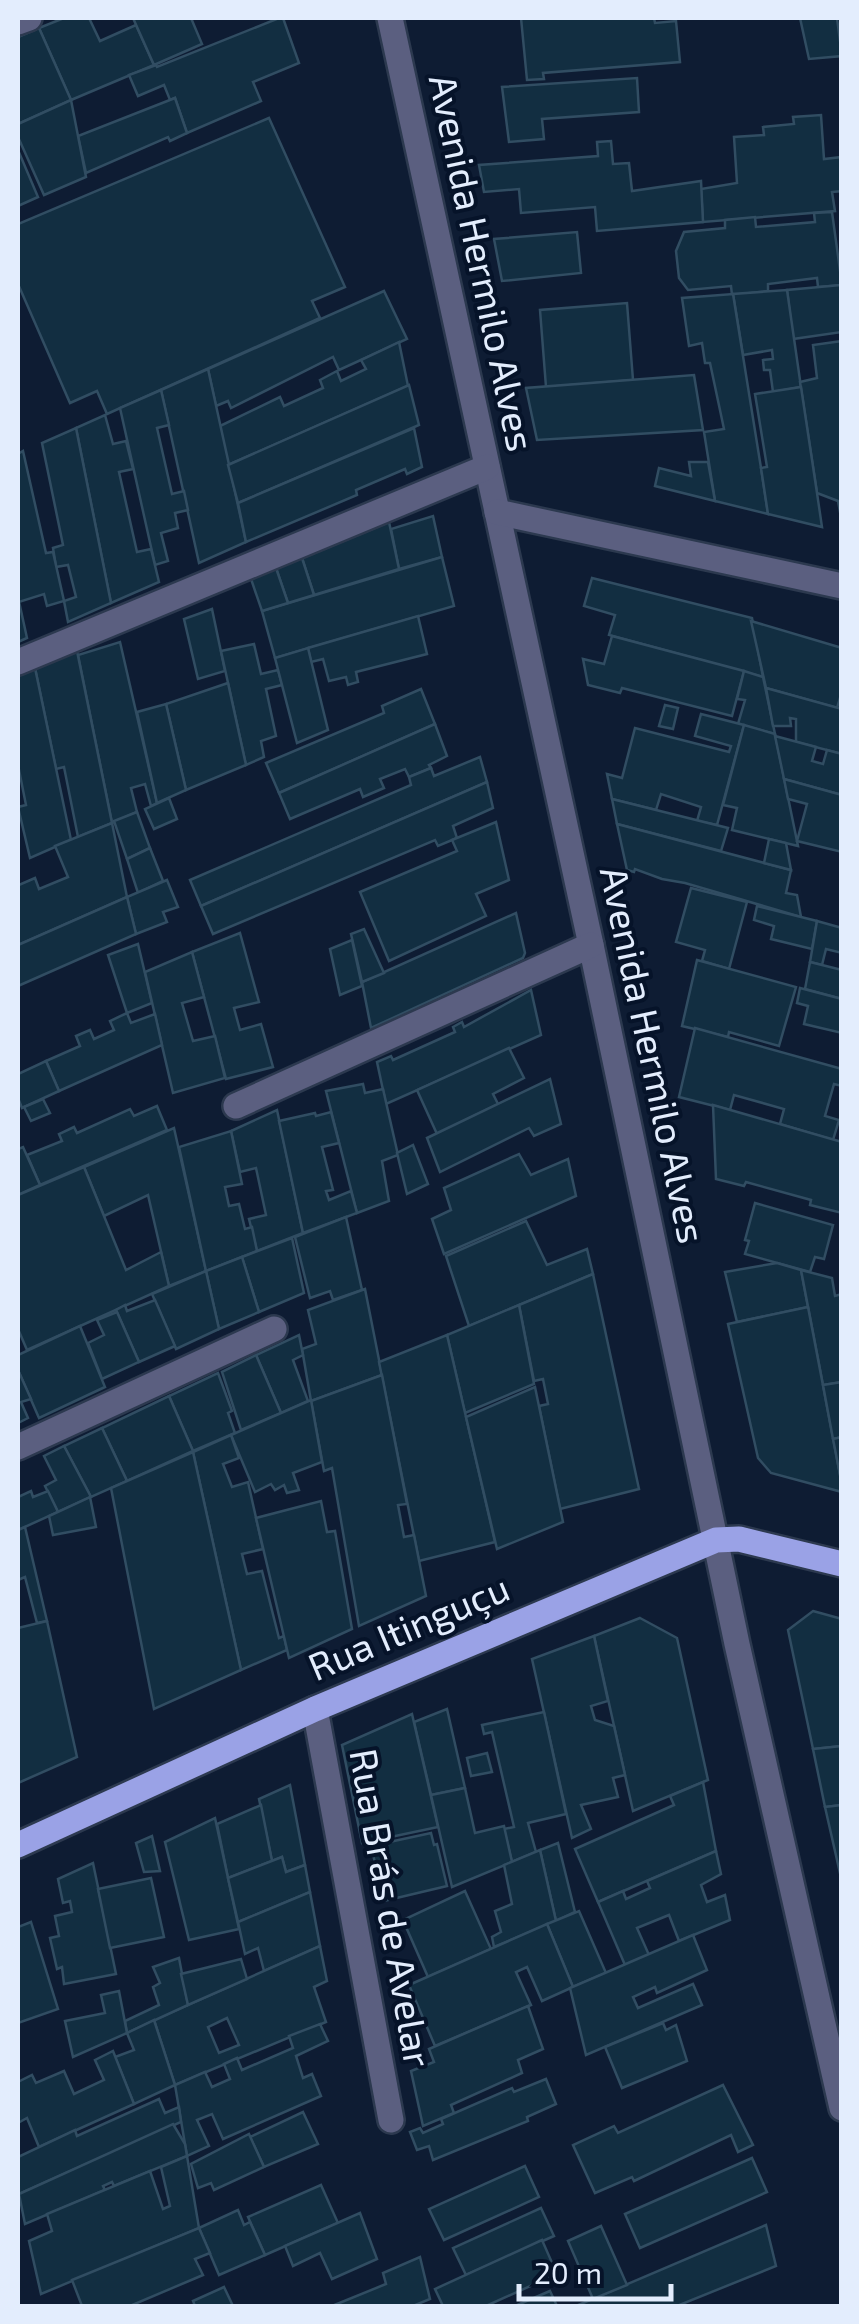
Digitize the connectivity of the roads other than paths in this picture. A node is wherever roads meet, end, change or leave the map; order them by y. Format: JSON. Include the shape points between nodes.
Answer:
{"nodes":[{"id":1,"x":29,"y":18,"type":"edge"},
{"id":2,"x":390,"y":18,"type":"edge"},
{"id":3,"x":18,"y":22,"type":"edge"},
{"id":4,"x":487,"y":467,"type":"junction"},
{"id":5,"x":497,"y":512,"type":"junction"},
{"id":6,"x":842,"y":586,"type":"edge"},
{"id":7,"x":18,"y":662,"type":"edge"},
{"id":8,"x":591,"y":945,"type":"junction"},
{"id":9,"x":236,"y":1106,"type":"dead end"},
{"id":10,"x":274,"y":1329,"type":"dead end"},
{"id":11,"x":18,"y":1447,"type":"edge"},
{"id":12,"x":716,"y":1540,"type":"junction"},
{"id":13,"x":842,"y":1564,"type":"edge"},
{"id":14,"x":315,"y":1709,"type":"junction"},
{"id":15,"x":18,"y":1845,"type":"edge"},
{"id":16,"x":842,"y":2108,"type":"edge"},
{"id":17,"x":390,"y":2120,"type":"dead end"}],
"edges":[{"from":1,"to":3,"type":"street"},
{"from":2,"to":4,"type":"street","name":"Avenida Hermilo Alves"},
{"from":4,"to":5,"type":"street","name":"Avenida Hermilo Alves"},
{"from":4,"to":7,"type":"street"},
{"from":5,"to":6,"type":"street"},
{"from":5,"to":8,"type":"street","name":"Avenida Hermilo Alves"},
{"from":8,"to":9,"type":"street"},
{"from":8,"to":12,"type":"street","name":"Avenida Hermilo Alves"},
{"from":10,"to":11,"type":"street"},
{"from":12,"to":13,"type":"main road","name":"Rua Itinguçu","via":[[740,1539]]},
{"from":12,"to":14,"type":"main road","name":"Rua Itinguçu"},
{"from":12,"to":16,"type":"street","name":"Avenida Hermilo Alves"},
{"from":14,"to":15,"type":"main road","name":"Rua Itinguçu"},
{"from":14,"to":17,"type":"street","name":"Rua Brás de Avelar"}]}
